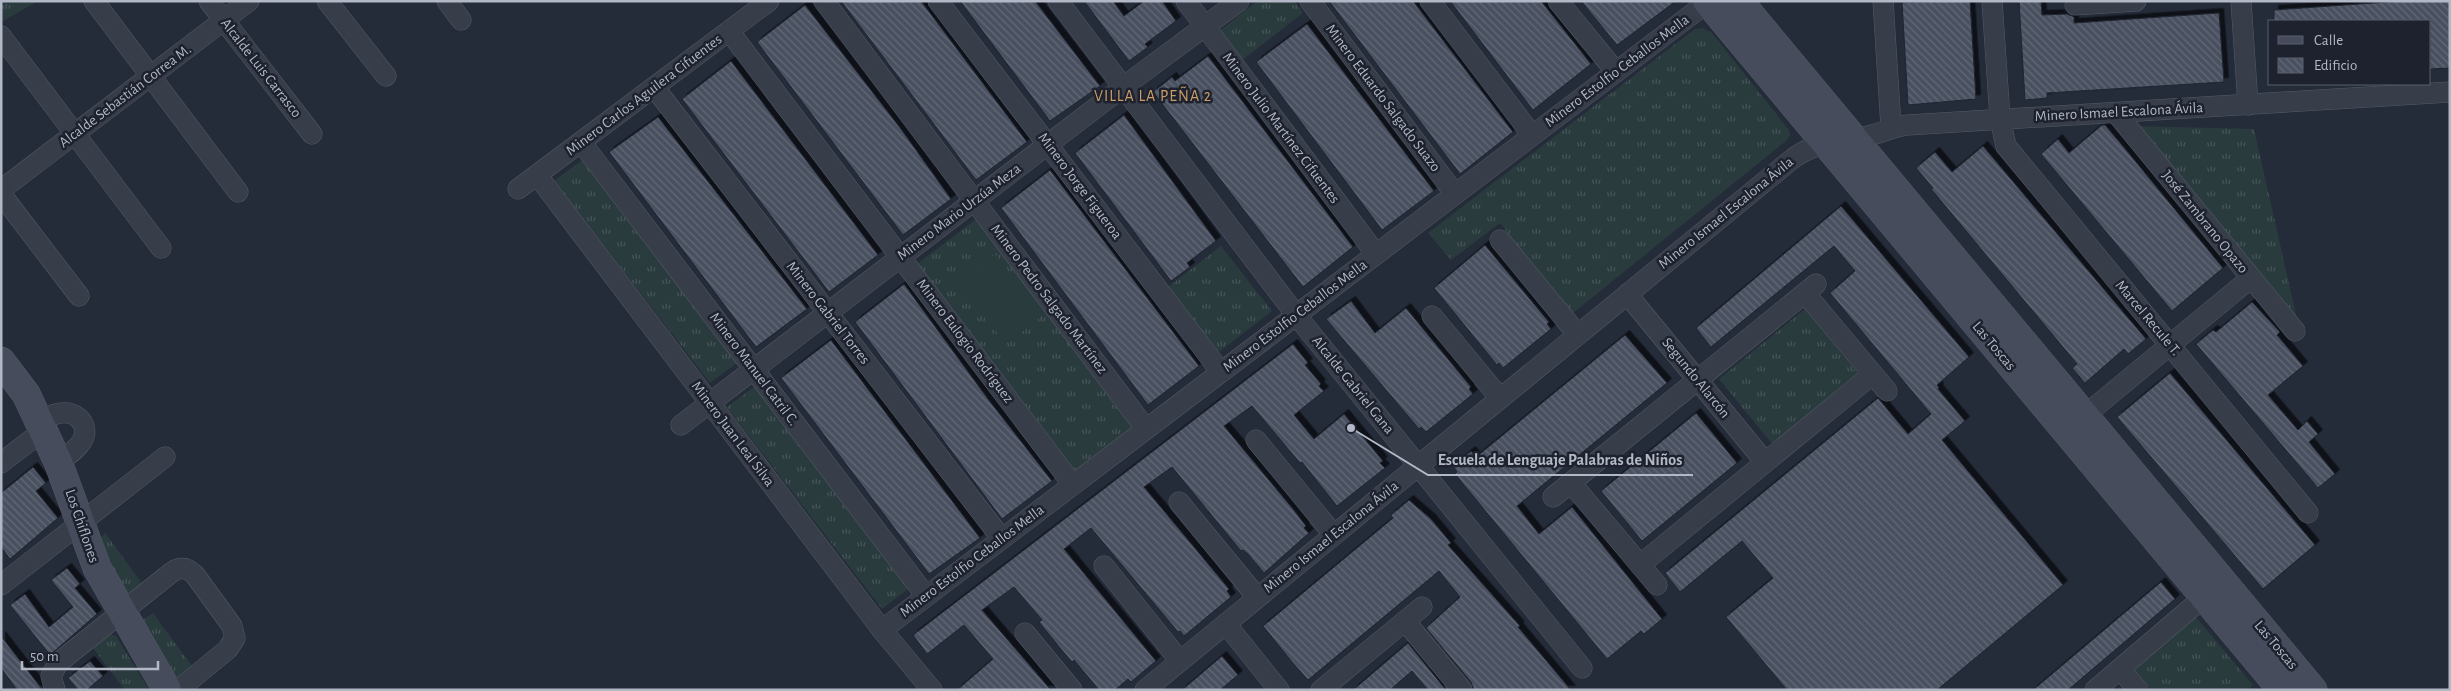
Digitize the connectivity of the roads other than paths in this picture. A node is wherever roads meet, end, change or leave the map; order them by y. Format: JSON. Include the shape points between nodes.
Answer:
{"nodes":[{"id":1,"x":94,"y":1,"type":"edge"},
{"id":2,"x":209,"y":1,"type":"edge"},
{"id":3,"x":249,"y":1,"type":"edge"},
{"id":4,"x":327,"y":1,"type":"edge"},
{"id":5,"x":447,"y":1,"type":"edge"},
{"id":6,"x":769,"y":1,"type":"edge"},
{"id":7,"x":824,"y":1,"type":"edge"},
{"id":8,"x":938,"y":1,"type":"edge"},
{"id":9,"x":1058,"y":1,"type":"edge"},
{"id":10,"x":1186,"y":1,"type":"edge"},
{"id":11,"x":1239,"y":1,"type":"edge"},
{"id":12,"x":1310,"y":1,"type":"edge"},
{"id":13,"x":1430,"y":1,"type":"edge"},
{"id":14,"x":1558,"y":1,"type":"edge"},
{"id":15,"x":1739,"y":1,"type":"edge"},
{"id":16,"x":1883,"y":1,"type":"edge"},
{"id":17,"x":1992,"y":1,"type":"edge"},
{"id":18,"x":2136,"y":1,"type":"edge"},
{"id":19,"x":2241,"y":1,"type":"edge"},
{"id":20,"x":1708,"y":2,"type":"edge"},
{"id":21,"x":2100,"y":2,"type":"edge"},
{"id":22,"x":2075,"y":5,"type":"dead end"},
{"id":23,"x":224,"y":20,"type":"junction"},
{"id":24,"x":461,"y":20,"type":"dead end"},
{"id":25,"x":1204,"y":26,"type":"junction"},
{"id":26,"x":729,"y":31,"type":"junction"},
{"id":27,"x":1,"y":36,"type":"edge"},
{"id":28,"x":1616,"y":72,"type":"junction"},
{"id":29,"x":151,"y":76,"type":"junction"},
{"id":30,"x":386,"y":76,"type":"dead end"},
{"id":31,"x":654,"y":87,"type":"junction"},
{"id":32,"x":1123,"y":87,"type":"junction"},
{"id":33,"x":2450,"y":92,"type":"edge"},
{"id":34,"x":2248,"y":104,"type":"junction"},
{"id":35,"x":2116,"y":113,"type":"junction"},
{"id":36,"x":2000,"y":118,"type":"junction"},
{"id":37,"x":1891,"y":127,"type":"junction"},
{"id":38,"x":75,"y":134,"type":"junction"},
{"id":39,"x":312,"y":134,"type":"dead end"},
{"id":40,"x":1532,"y":135,"type":"junction"},
{"id":41,"x":1852,"y":138,"type":"junction"},
{"id":42,"x":581,"y":142,"type":"junction"},
{"id":43,"x":1825,"y":142,"type":"junction"},
{"id":44,"x":1048,"y":144,"type":"junction"},
{"id":45,"x":537,"y":175,"type":"junction"},
{"id":46,"x":518,"y":189,"type":"dead end"},
{"id":47,"x":1,"y":192,"type":"edge"},
{"id":48,"x":238,"y":192,"type":"dead end"},
{"id":49,"x":1455,"y":194,"type":"junction"},
{"id":50,"x":974,"y":200,"type":"junction"},
{"id":51,"x":1500,"y":240,"type":"dead end"},
{"id":52,"x":161,"y":248,"type":"dead end"},
{"id":53,"x":1376,"y":254,"type":"junction"},
{"id":54,"x":901,"y":257,"type":"junction"},
{"id":55,"x":2251,"y":278,"type":"junction"},
{"id":56,"x":1627,"y":294,"type":"junction"},
{"id":57,"x":79,"y":296,"type":"dead end"},
{"id":58,"x":828,"y":313,"type":"junction"},
{"id":59,"x":1296,"y":315,"type":"junction"},
{"id":60,"x":1432,"y":316,"type":"dead end"},
{"id":61,"x":2294,"y":331,"type":"dead end"},
{"id":62,"x":1578,"y":335,"type":"junction"},
{"id":63,"x":2170,"y":345,"type":"junction"},
{"id":64,"x":1,"y":361,"type":"edge"},
{"id":65,"x":754,"y":369,"type":"junction"},
{"id":66,"x":1220,"y":372,"type":"junction"},
{"id":67,"x":1873,"y":374,"type":"junction"},
{"id":68,"x":1698,"y":380,"type":"junction"},
{"id":69,"x":1887,"y":391,"type":"dead end"},
{"id":70,"x":1500,"y":398,"type":"junction"},
{"id":71,"x":710,"y":403,"type":"junction"},
{"id":72,"x":2084,"y":416,"type":"junction"},
{"id":73,"x":681,"y":425,"type":"dead end"},
{"id":74,"x":42,"y":426,"type":"junction"},
{"id":75,"x":1146,"y":429,"type":"junction"},
{"id":76,"x":1256,"y":440,"type":"dead end"},
{"id":77,"x":165,"y":457,"type":"dead end"},
{"id":78,"x":58,"y":462,"type":"junction"},
{"id":79,"x":1765,"y":462,"type":"junction"},
{"id":80,"x":1,"y":463,"type":"edge"},
{"id":81,"x":1418,"y":466,"type":"junction"},
{"id":82,"x":1571,"y":483,"type":"junction"},
{"id":83,"x":1073,"y":485,"type":"junction"},
{"id":84,"x":1553,"y":497,"type":"dead end"},
{"id":85,"x":1179,"y":502,"type":"dead end"},
{"id":86,"x":2308,"y":513,"type":"dead end"},
{"id":87,"x":80,"y":523,"type":"junction"},
{"id":88,"x":1334,"y":535,"type":"junction"},
{"id":89,"x":1002,"y":539,"type":"junction"},
{"id":90,"x":1640,"y":565,"type":"junction"},
{"id":91,"x":1104,"y":566,"type":"dead end"},
{"id":92,"x":1,"y":585,"type":"edge"},
{"id":93,"x":1657,"y":585,"type":"dead end"},
{"id":94,"x":926,"y":596,"type":"junction"},
{"id":95,"x":2204,"y":597,"type":"junction"},
{"id":96,"x":1257,"y":598,"type":"junction"},
{"id":97,"x":1422,"y":607,"type":"dead end"},
{"id":98,"x":121,"y":613,"type":"junction"},
{"id":99,"x":1405,"y":621,"type":"junction"},
{"id":100,"x":1226,"y":624,"type":"junction"},
{"id":101,"x":882,"y":630,"type":"junction"},
{"id":102,"x":1026,"y":632,"type":"dead end"},
{"id":103,"x":1180,"y":661,"type":"junction"},
{"id":104,"x":1582,"y":668,"type":"dead end"},
{"id":105,"x":2120,"y":669,"type":"junction"},
{"id":106,"x":2271,"y":686,"type":"edge"},
{"id":107,"x":56,"y":690,"type":"edge"},
{"id":108,"x":167,"y":690,"type":"edge"},
{"id":109,"x":178,"y":690,"type":"edge"},
{"id":110,"x":932,"y":690,"type":"edge"},
{"id":111,"x":1072,"y":690,"type":"edge"},
{"id":112,"x":1145,"y":690,"type":"edge"},
{"id":113,"x":1279,"y":690,"type":"edge"},
{"id":114,"x":1321,"y":690,"type":"edge"},
{"id":115,"x":1462,"y":690,"type":"edge"},
{"id":116,"x":2095,"y":690,"type":"edge"},
{"id":117,"x":2138,"y":690,"type":"edge"},
{"id":118,"x":2313,"y":690,"type":"edge"}],
"edges":[{"from":1,"to":29,"type":"street"},
{"from":2,"to":23,"type":"street","name":"Alcalde Luis Carrasco"},
{"from":3,"to":23,"type":"street","name":"Alcalde Sebastián Correa M."},
{"from":4,"to":30,"type":"street"},
{"from":5,"to":24,"type":"street"},
{"from":6,"to":26,"type":"street","name":"Minero Carlos Aguilera Cifuentes"},
{"from":7,"to":50,"type":"street","name":"Minero Pedro Salgado Martínez"},
{"from":8,"to":44,"type":"street","name":"Minero Jorge Figueroa"},
{"from":9,"to":32,"type":"street","name":"Alcalde Gabriel Gana"},
{"from":10,"to":25,"type":"street","name":"Minero Julio Martínez Cifuentes"},
{"from":11,"to":25,"type":"street","name":"Minero Mario Urzúa Meza"},
{"from":12,"to":49,"type":"street","name":"Minero Eduardo Salgado Suazo"},
{"from":13,"to":40,"type":"street"},
{"from":14,"to":28,"type":"street"},
{"from":15,"to":41,"type":"street","name":"Las Toscas"},
{"from":16,"to":37,"type":"street"},
{"from":17,"to":36,"type":"street","name":"Marcel Recule T."},
{"from":18,"to":21,"type":"street"},
{"from":19,"to":34,"type":"street"},
{"from":20,"to":28,"type":"street","name":"Minero Estolfio Ceballos Mella"},
{"from":20,"to":43,"type":"street","name":"Las Toscas"},
{"from":21,"to":22,"type":"street"},
{"from":23,"to":29,"type":"street","name":"Alcalde Sebastián Correa M."},
{"from":23,"to":39,"type":"street","name":"Alcalde Luis Carrasco"},
{"from":25,"to":32,"type":"street","name":"Minero Mario Urzúa Meza"},
{"from":25,"to":53,"type":"street","name":"Minero Julio Martínez Cifuentes"},
{"from":26,"to":31,"type":"street","name":"Minero Carlos Aguilera Cifuentes"},
{"from":26,"to":54,"type":"street","name":"Minero Eulogio Rodríguez"},
{"from":27,"to":38,"type":"street"},
{"from":28,"to":40,"type":"street","name":"Minero Estolfio Ceballos Mella"},
{"from":29,"to":38,"type":"street","name":"Alcalde Sebastián Correa M."},
{"from":29,"to":48,"type":"street"},
{"from":31,"to":42,"type":"street","name":"Minero Carlos Aguilera Cifuentes"},
{"from":31,"to":58,"type":"street","name":"Minero Gabriel Torres"},
{"from":32,"to":44,"type":"street","name":"Minero Mario Urzúa Meza"},
{"from":32,"to":59,"type":"street","name":"Alcalde Gabriel Gana"},
{"from":33,"to":34,"type":"street","name":"Minero Ismael Escalona Ávila"},
{"from":34,"to":35,"type":"street","name":"Minero Ismael Escalona Ávila"},
{"from":35,"to":36,"type":"street","name":"Minero Ismael Escalona Ávila"},
{"from":35,"to":55,"type":"street","name":"José Zambrano Opazo"},
{"from":36,"to":37,"type":"street","name":"Minero Ismael Escalona Ávila"},
{"from":36,"to":63,"type":"street","name":"Marcel Recule T.","via":[[2010,152]]},
{"from":37,"to":41,"type":"street","name":"Minero Ismael Escalona Ávila"},
{"from":38,"to":47,"type":"street","name":"Alcalde Sebastián Correa M."},
{"from":38,"to":52,"type":"street"},
{"from":40,"to":49,"type":"street","name":"Minero Estolfio Ceballos Mella"},
{"from":41,"to":43,"type":"street","name":"Minero Ismael Escalona Ávila"},
{"from":41,"to":72,"type":"street","name":"Las Toscas"},
{"from":42,"to":45,"type":"street","name":"Minero Carlos Aguilera Cifuentes"},
{"from":42,"to":65,"type":"street","name":"Minero Manuel Catril C."},
{"from":43,"to":56,"type":"street","name":"Minero Ismael Escalona Ávila","via":[[1802,151]]},
{"from":43,"to":95,"type":"street","name":"Las Toscas"},
{"from":44,"to":50,"type":"street","name":"Minero Mario Urzúa Meza"},
{"from":44,"to":66,"type":"street","name":"Minero Jorge Figueroa"},
{"from":45,"to":46,"type":"street","name":"Minero Carlos Aguilera Cifuentes"},
{"from":45,"to":71,"type":"street","name":"Minero Juan Leal Silva"},
{"from":47,"to":57,"type":"street"},
{"from":49,"to":53,"type":"street","name":"Minero Estolfio Ceballos Mella"},
{"from":50,"to":54,"type":"street","name":"Minero Mario Urzúa Meza"},
{"from":50,"to":75,"type":"street","name":"Minero Pedro Salgado Martínez"},
{"from":51,"to":62,"type":"street"},
{"from":53,"to":59,"type":"street","name":"Minero Estolfio Ceballos Mella"},
{"from":54,"to":58,"type":"street","name":"Minero Mario Urzúa Meza"},
{"from":54,"to":83,"type":"street","name":"Minero Eulogio Rodríguez"},
{"from":55,"to":61,"type":"street","name":"José Zambrano Opazo"},
{"from":55,"to":63,"type":"street"},
{"from":56,"to":62,"type":"street","name":"Minero Ismael Escalona Ávila"},
{"from":56,"to":68,"type":"street","name":"Segundo Alarcón"},
{"from":58,"to":65,"type":"street","name":"Minero Mario Urzúa Meza"},
{"from":58,"to":89,"type":"street","name":"Minero Gabriel Torres"},
{"from":59,"to":66,"type":"street","name":"Minero Estolfio Ceballos Mella"},
{"from":59,"to":81,"type":"street","name":"Alcalde Gabriel Gana"},
{"from":60,"to":70,"type":"street"},
{"from":62,"to":70,"type":"street","name":"Minero Ismael Escalona Ávila"},
{"from":63,"to":72,"type":"street"},
{"from":63,"to":86,"type":"street","name":"Marcel Recule T."},
{"from":64,"to":74,"type":"street","name":"Los Chiflones","via":[[26,394]]},
{"from":65,"to":71,"type":"street","name":"Minero Mario Urzúa Meza"},
{"from":65,"to":94,"type":"street","name":"Minero Manuel Catril C."},
{"from":66,"to":75,"type":"street","name":"Minero Estolfio Ceballos Mella"},
{"from":67,"to":68,"type":"street","via":[[1811,289]]},
{"from":67,"to":69,"type":"street"},
{"from":67,"to":79,"type":"street"},
{"from":68,"to":79,"type":"street","name":"Segundo Alarcón"},
{"from":68,"to":82,"type":"street"},
{"from":70,"to":81,"type":"street","name":"Minero Ismael Escalona Ávila"},
{"from":71,"to":73,"type":"street","name":"Minero Mario Urzúa Meza"},
{"from":71,"to":101,"type":"street","name":"Minero Juan Leal Silva"},
{"from":72,"to":118,"type":"street","name":"Las Toscas"},
{"from":74,"to":78,"type":"street","name":"Los Chiflones"},
{"from":74,"to":78,"type":"street","via":[[51,416],[62,412],[74,414],[83,422],[85,432],[81,442]]},
{"from":74,"to":80,"type":"street"},
{"from":75,"to":83,"type":"street","name":"Minero Estolfio Ceballos Mella"},
{"from":76,"to":88,"type":"street"},
{"from":77,"to":87,"type":"street"},
{"from":78,"to":87,"type":"street","name":"Los Chiflones"},
{"from":79,"to":90,"type":"street"},
{"from":81,"to":88,"type":"street","name":"Minero Ismael Escalona Ávila"},
{"from":81,"to":104,"type":"street","name":"Alcalde Gabriel Gana"},
{"from":82,"to":84,"type":"street"},
{"from":82,"to":90,"type":"street"},
{"from":83,"to":89,"type":"street","name":"Minero Estolfio Ceballos Mella"},
{"from":85,"to":96,"type":"street"},
{"from":87,"to":92,"type":"street"},
{"from":87,"to":98,"type":"street","name":"Los Chiflones","via":[[97,568]]},
{"from":88,"to":96,"type":"street","name":"Minero Ismael Escalona Ávila"},
{"from":89,"to":94,"type":"street","name":"Minero Estolfio Ceballos Mella"},
{"from":90,"to":93,"type":"street"},
{"from":91,"to":103,"type":"street"},
{"from":94,"to":101,"type":"street","name":"Minero Estolfio Ceballos Mella"},
{"from":95,"to":105,"type":"street"},
{"from":95,"to":106,"type":"street","name":"Las Toscas"},
{"from":96,"to":100,"type":"street","name":"Minero Ismael Escalona Ávila"},
{"from":97,"to":99,"type":"street"},
{"from":98,"to":107,"type":"street","via":[[55,666],[51,680]]},
{"from":98,"to":108,"type":"street","name":"Los Chiflones"},
{"from":98,"to":109,"type":"street","via":[[176,570],[185,569],[194,575],[232,626],[235,638],[228,649]]},
{"from":99,"to":114,"type":"street"},
{"from":99,"to":115,"type":"street"},
{"from":100,"to":103,"type":"street","name":"Minero Ismael Escalona Ávila"},
{"from":100,"to":113,"type":"street"},
{"from":101,"to":110,"type":"street","name":"Minero Juan Leal Silva"},
{"from":102,"to":111,"type":"street"},
{"from":103,"to":112,"type":"street","name":"Minero Ismael Escalona Ávila"},
{"from":105,"to":116,"type":"street"},
{"from":105,"to":117,"type":"street"}]}
